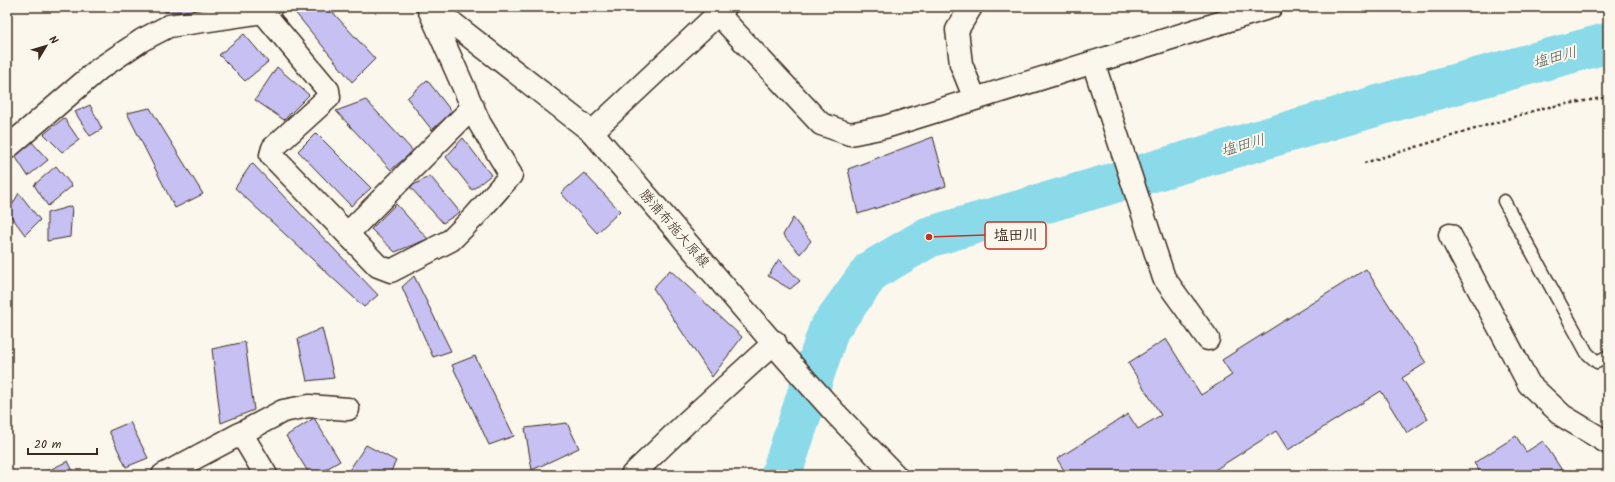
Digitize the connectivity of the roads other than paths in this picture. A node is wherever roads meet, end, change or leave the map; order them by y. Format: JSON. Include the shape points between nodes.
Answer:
{"nodes":[{"id":1,"x":971,"y":7,"type":"edge"},
{"id":2,"x":1271,"y":7,"type":"edge"},
{"id":3,"x":435,"y":8,"type":"edge"},
{"id":4,"x":267,"y":9,"type":"edge"},
{"id":5,"x":722,"y":10,"type":"edge"},
{"id":6,"x":1093,"y":62,"type":"junction"},
{"id":7,"x":975,"y":99,"type":"junction"},
{"id":8,"x":473,"y":108,"type":"junction"},
{"id":9,"x":592,"y":132,"type":"junction"},
{"id":10,"x":7,"y":148,"type":"edge"},
{"id":11,"x":1504,"y":201,"type":"dead end"},
{"id":12,"x":347,"y":234,"type":"junction"},
{"id":13,"x":1450,"y":235,"type":"dead end"},
{"id":14,"x":1208,"y":339,"type":"dead end"},
{"id":15,"x":780,"y":350,"type":"junction"},
{"id":16,"x":1608,"y":356,"type":"edge"},
{"id":17,"x":348,"y":409,"type":"dead end"},
{"id":18,"x":241,"y":433,"type":"junction"},
{"id":19,"x":1608,"y":443,"type":"edge"},
{"id":20,"x":163,"y":475,"type":"edge"},
{"id":21,"x":266,"y":475,"type":"edge"},
{"id":22,"x":632,"y":475,"type":"edge"},
{"id":23,"x":895,"y":475,"type":"edge"}],
"edges":[{"from":1,"to":7,"type":"street","via":[[957,30],[962,64]]},
{"from":2,"to":6,"type":"street"},
{"from":3,"to":8,"type":"street"},
{"from":3,"to":9,"type":"street","name":"勝浦布施大原線"},
{"from":4,"to":10,"type":"street","via":[[169,26],[142,40],[99,69]]},
{"from":4,"to":12,"type":"street","via":[[328,90],[329,97],[273,148],[271,155]]},
{"from":5,"to":7,"type":"street","via":[[821,124],[850,134],[885,127]]},
{"from":5,"to":9,"type":"street"},
{"from":6,"to":7,"type":"street"},
{"from":6,"to":14,"type":"street","via":[[1164,278]]},
{"from":8,"to":12,"type":"street"},
{"from":8,"to":12,"type":"street","via":[[511,175],[475,216],[450,240],[391,271],[378,266]]},
{"from":9,"to":15,"type":"street","name":"勝浦布施大原線"},
{"from":11,"to":16,"type":"lane","via":[[1587,353],[1597,362]]},
{"from":13,"to":19,"type":"street","via":[[1529,384],[1563,416]]},
{"from":15,"to":22,"type":"street","via":[[688,421]]},
{"from":15,"to":23,"type":"street","name":"勝浦布施大原線","via":[[836,414]]},
{"from":17,"to":18,"type":"street","via":[[309,406],[283,411]]},
{"from":18,"to":20,"type":"street"},
{"from":18,"to":21,"type":"street"}]}
